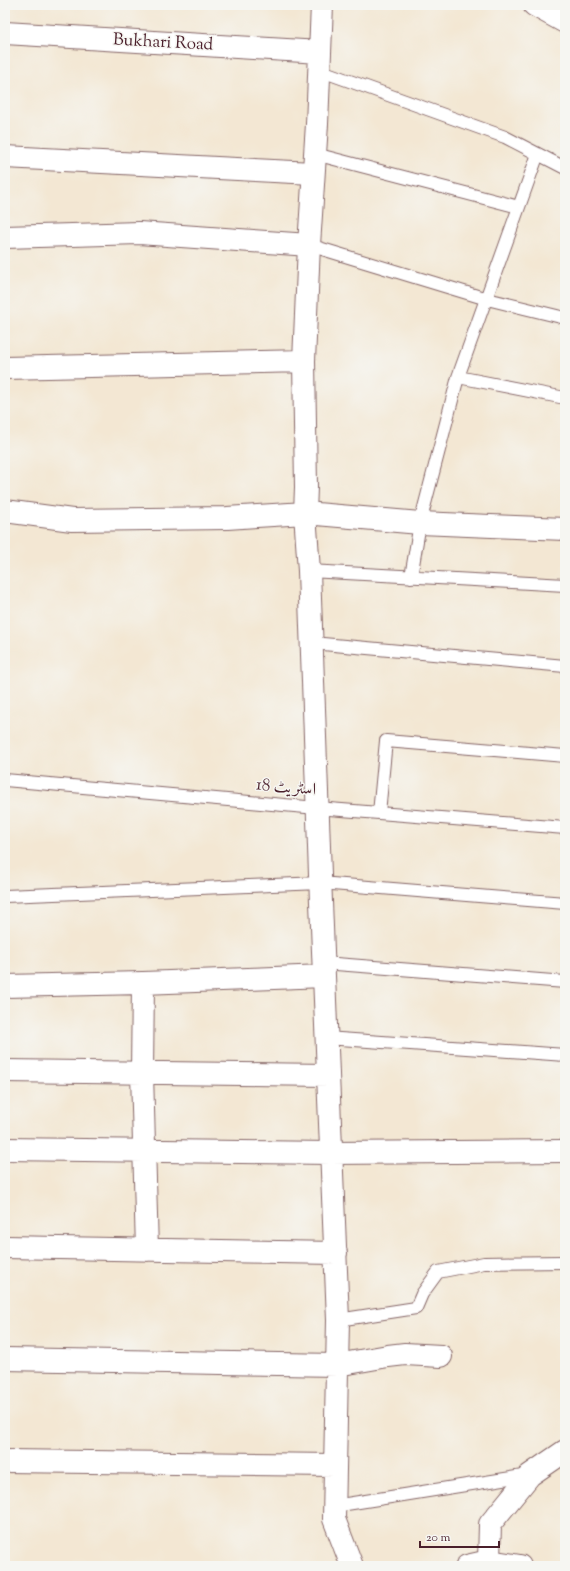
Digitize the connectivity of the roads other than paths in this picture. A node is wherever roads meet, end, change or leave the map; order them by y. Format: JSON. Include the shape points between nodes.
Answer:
{"nodes":[{"id":1,"x":322,"y":5,"type":"edge"},
{"id":2,"x":534,"y":5,"type":"edge"},
{"id":3,"x":565,"y":22,"type":"edge"},
{"id":4,"x":5,"y":33,"type":"edge"},
{"id":5,"x":320,"y":61,"type":"junction"},
{"id":6,"x":538,"y":154,"type":"junction"},
{"id":7,"x":5,"y":157,"type":"edge"},
{"id":8,"x":314,"y":164,"type":"junction"},
{"id":9,"x":565,"y":168,"type":"edge"},
{"id":10,"x":519,"y":207,"type":"junction"},
{"id":11,"x":5,"y":238,"type":"edge"},
{"id":12,"x":309,"y":245,"type":"junction"},
{"id":13,"x":487,"y":299,"type":"junction"},
{"id":14,"x":565,"y":318,"type":"edge"},
{"id":15,"x":304,"y":361,"type":"junction"},
{"id":16,"x":5,"y":368,"type":"edge"},
{"id":17,"x":458,"y":377,"type":"junction"},
{"id":18,"x":565,"y":398,"type":"edge"},
{"id":19,"x":5,"y":511,"type":"edge"},
{"id":20,"x":305,"y":513,"type":"junction"},
{"id":21,"x":420,"y":523,"type":"junction"},
{"id":22,"x":565,"y":529,"type":"edge"},
{"id":23,"x":309,"y":571,"type":"junction"},
{"id":24,"x":411,"y":577,"type":"junction"},
{"id":25,"x":565,"y":585,"type":"edge"},
{"id":26,"x":312,"y":643,"type":"junction"},
{"id":27,"x":565,"y":666,"type":"edge"},
{"id":28,"x":565,"y":756,"type":"edge"},
{"id":29,"x":5,"y":780,"type":"edge"},
{"id":30,"x":317,"y":808,"type":"junction"},
{"id":31,"x":378,"y":813,"type":"junction"},
{"id":32,"x":565,"y":828,"type":"edge"},
{"id":33,"x":320,"y":883,"type":"junction"},
{"id":34,"x":5,"y":896,"type":"edge"},
{"id":35,"x":565,"y":903,"type":"edge"},
{"id":36,"x":324,"y":970,"type":"junction"},
{"id":37,"x":565,"y":982,"type":"edge"},
{"id":38,"x":143,"y":983,"type":"junction"},
{"id":39,"x":5,"y":986,"type":"edge"},
{"id":40,"x":326,"y":1038,"type":"junction"},
{"id":41,"x":565,"y":1054,"type":"edge"},
{"id":42,"x":5,"y":1071,"type":"edge"},
{"id":43,"x":142,"y":1072,"type":"junction"},
{"id":44,"x":328,"y":1075,"type":"junction"},
{"id":45,"x":5,"y":1149,"type":"edge"},
{"id":46,"x":565,"y":1150,"type":"edge"},
{"id":47,"x":145,"y":1151,"type":"junction"},
{"id":48,"x":331,"y":1153,"type":"junction"},
{"id":49,"x":5,"y":1247,"type":"edge"},
{"id":50,"x":147,"y":1250,"type":"junction"},
{"id":51,"x":336,"y":1253,"type":"junction"},
{"id":52,"x":565,"y":1262,"type":"edge"},
{"id":53,"x":338,"y":1320,"type":"junction"},
{"id":54,"x":442,"y":1356,"type":"dead end"},
{"id":55,"x":5,"y":1359,"type":"edge"},
{"id":56,"x":337,"y":1365,"type":"junction"},
{"id":57,"x":565,"y":1451,"type":"edge"},
{"id":58,"x":5,"y":1461,"type":"edge"},
{"id":59,"x":335,"y":1465,"type":"junction"},
{"id":60,"x":530,"y":1475,"type":"junction"},
{"id":61,"x":334,"y":1506,"type":"junction"},
{"id":62,"x":489,"y":1561,"type":"junction"},
{"id":63,"x":352,"y":1566,"type":"edge"},
{"id":64,"x":467,"y":1566,"type":"edge"},
{"id":65,"x":520,"y":1566,"type":"edge"}],
"edges":[{"from":1,"to":5,"type":"street"},
{"from":2,"to":3,"type":"street"},
{"from":4,"to":5,"type":"street","name":"Bukhari Road"},
{"from":5,"to":6,"type":"lane","via":[[505,137]]},
{"from":5,"to":8,"type":"street"},
{"from":6,"to":9,"type":"lane"},
{"from":6,"to":10,"type":"lane"},
{"from":7,"to":8,"type":"street"},
{"from":8,"to":10,"type":"lane"},
{"from":8,"to":12,"type":"street"},
{"from":10,"to":13,"type":"lane"},
{"from":11,"to":12,"type":"street","via":[[139,233]]},
{"from":12,"to":13,"type":"lane"},
{"from":12,"to":15,"type":"street"},
{"from":13,"to":14,"type":"lane"},
{"from":13,"to":17,"type":"lane"},
{"from":15,"to":16,"type":"street"},
{"from":15,"to":20,"type":"street"},
{"from":17,"to":18,"type":"lane"},
{"from":17,"to":21,"type":"lane"},
{"from":19,"to":20,"type":"street","via":[[72,520],[227,518]]},
{"from":20,"to":21,"type":"street"},
{"from":20,"to":23,"type":"street"},
{"from":21,"to":22,"type":"street"},
{"from":21,"to":24,"type":"lane"},
{"from":23,"to":24,"type":"lane"},
{"from":23,"to":26,"type":"street"},
{"from":24,"to":25,"type":"lane"},
{"from":26,"to":27,"type":"lane"},
{"from":26,"to":30,"type":"street"},
{"from":28,"to":31,"type":"lane","via":[[386,741]]},
{"from":29,"to":30,"type":"lane","name":"اسٹریٹ 18"},
{"from":30,"to":31,"type":"lane","name":"اسٹریٹ 18"},
{"from":30,"to":33,"type":"street"},
{"from":31,"to":32,"type":"lane","name":"اسٹریٹ 18"},
{"from":33,"to":34,"type":"lane"},
{"from":33,"to":35,"type":"lane"},
{"from":33,"to":36,"type":"street"},
{"from":36,"to":37,"type":"lane"},
{"from":36,"to":38,"type":"street"},
{"from":36,"to":40,"type":"street"},
{"from":38,"to":39,"type":"street"},
{"from":38,"to":43,"type":"street"},
{"from":40,"to":41,"type":"lane"},
{"from":40,"to":44,"type":"street"},
{"from":42,"to":43,"type":"street"},
{"from":43,"to":44,"type":"street"},
{"from":43,"to":47,"type":"street"},
{"from":44,"to":48,"type":"street"},
{"from":45,"to":47,"type":"street"},
{"from":46,"to":48,"type":"street"},
{"from":47,"to":48,"type":"street"},
{"from":47,"to":50,"type":"street"},
{"from":48,"to":51,"type":"street"},
{"from":49,"to":50,"type":"street"},
{"from":50,"to":51,"type":"street"},
{"from":51,"to":53,"type":"street"},
{"from":52,"to":53,"type":"lane","via":[[484,1263],[438,1272],[422,1294],[416,1308]]},
{"from":53,"to":56,"type":"street"},
{"from":54,"to":56,"type":"street","via":[[404,1354]]},
{"from":55,"to":56,"type":"street"},
{"from":56,"to":59,"type":"street"},
{"from":57,"to":60,"type":"street"},
{"from":58,"to":59,"type":"street"},
{"from":59,"to":61,"type":"street"},
{"from":60,"to":61,"type":"lane"},
{"from":60,"to":62,"type":"street","via":[[490,1524]]},
{"from":61,"to":63,"type":"street","via":[[334,1519]]},
{"from":62,"to":64,"type":"street"},
{"from":62,"to":65,"type":"street"}]}
